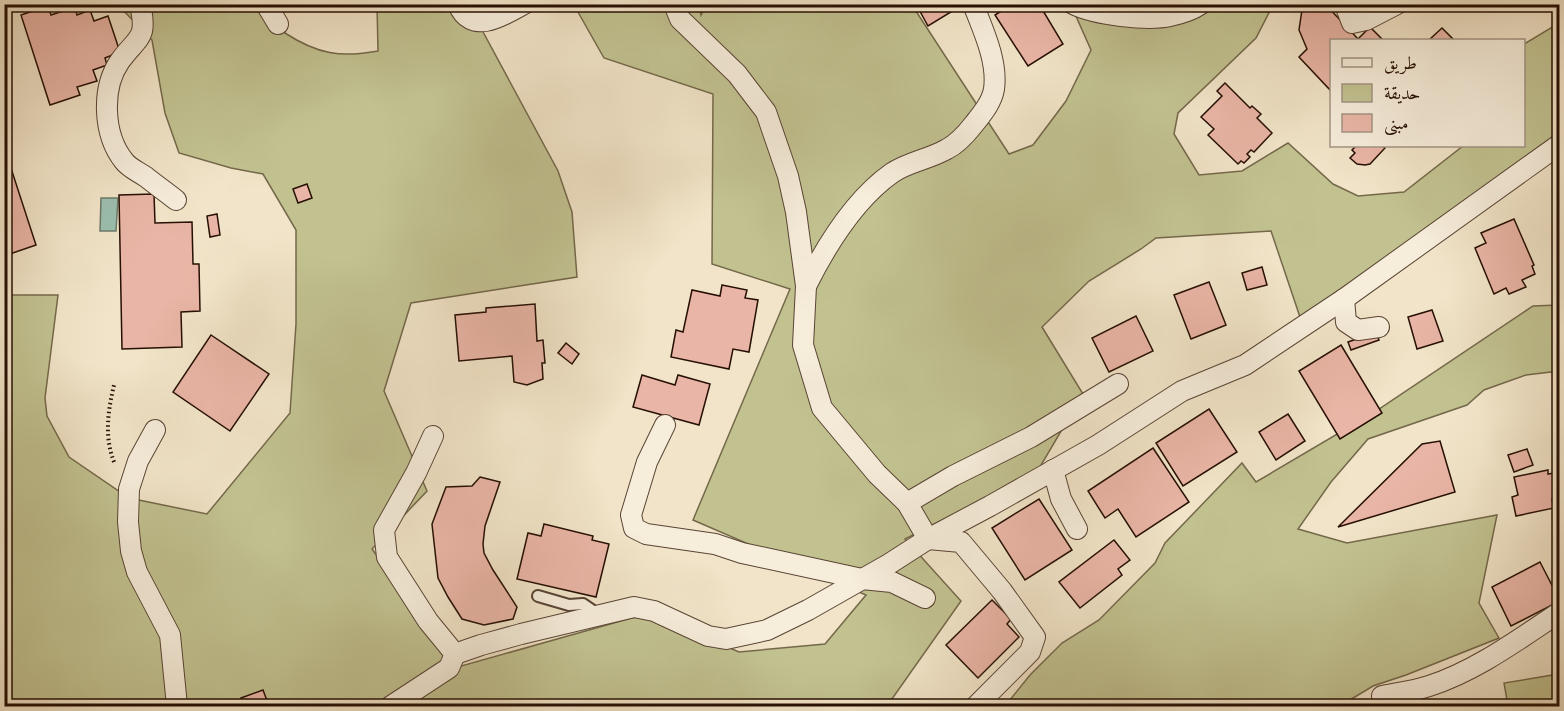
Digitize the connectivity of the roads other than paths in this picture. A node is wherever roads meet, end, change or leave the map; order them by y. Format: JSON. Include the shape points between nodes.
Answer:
{"nodes":[{"id":1,"x":140,"y":4,"type":"edge"},
{"id":2,"x":266,"y":4,"type":"edge"},
{"id":3,"x":458,"y":4,"type":"edge"},
{"id":4,"x":524,"y":4,"type":"edge"},
{"id":5,"x":674,"y":4,"type":"edge"},
{"id":6,"x":973,"y":4,"type":"edge"},
{"id":7,"x":1073,"y":4,"type":"edge"},
{"id":8,"x":1201,"y":4,"type":"edge"},
{"id":9,"x":1350,"y":4,"type":"edge"},
{"id":10,"x":1397,"y":4,"type":"edge"},
{"id":11,"x":278,"y":24,"type":"dead end"},
{"id":12,"x":1560,"y":144,"type":"edge"},
{"id":13,"x":176,"y":200,"type":"dead end"},
{"id":14,"x":806,"y":286,"type":"junction"},
{"id":15,"x":1344,"y":299,"type":"junction"},
{"id":16,"x":1379,"y":327,"type":"dead end"},
{"id":17,"x":1118,"y":384,"type":"dead end"},
{"id":18,"x":665,"y":425,"type":"dead end"},
{"id":19,"x":155,"y":430,"type":"dead end"},
{"id":20,"x":433,"y":436,"type":"dead end"},
{"id":21,"x":1053,"y":470,"type":"junction"},
{"id":22,"x":907,"y":503,"type":"junction"},
{"id":23,"x":1077,"y":529,"type":"dead end"},
{"id":24,"x":928,"y":538,"type":"junction"},
{"id":25,"x":862,"y":579,"type":"junction"},
{"id":26,"x":538,"y":596,"type":"dead end"},
{"id":27,"x":925,"y":598,"type":"dead end"},
{"id":28,"x":1560,"y":612,"type":"edge"},
{"id":29,"x":600,"y":615,"type":"junction"},
{"id":30,"x":455,"y":654,"type":"junction"},
{"id":31,"x":1382,"y":696,"type":"dead end"},
{"id":32,"x":177,"y":706,"type":"edge"},
{"id":33,"x":391,"y":706,"type":"edge"},
{"id":34,"x":976,"y":706,"type":"edge"}],
"edges":[{"from":1,"to":13,"type":"street","via":[[143,25],[139,41],[120,60],[106,93],[109,126],[125,163]]},
{"from":2,"to":11,"type":"street"},
{"from":3,"to":4,"type":"street","via":[[467,18],[476,22],[489,21]]},
{"from":5,"to":14,"type":"street","via":[[680,19],[737,74],[766,112],[788,176]]},
{"from":6,"to":14,"type":"street","via":[[994,73],[994,90],[984,111],[948,149],[894,172],[876,186],[822,254]]},
{"from":7,"to":8,"type":"street","via":[[1106,14],[1160,17]]},
{"from":9,"to":10,"type":"street","via":[[1347,9],[1352,23]]},
{"from":12,"to":15,"type":"street"},
{"from":14,"to":22,"type":"street","via":[[803,345],[822,408]]},
{"from":15,"to":16,"type":"street","via":[[1346,322],[1358,330]]},
{"from":15,"to":21,"type":"street","via":[[1245,365],[1182,391]]},
{"from":17,"to":22,"type":"street","via":[[1031,437]]},
{"from":18,"to":25,"type":"street","via":[[647,462],[631,515],[634,528],[646,534],[715,544]]},
{"from":19,"to":32,"type":"street","via":[[138,461],[129,489],[128,522],[137,572],[170,634]]},
{"from":20,"to":30,"type":"street","via":[[384,530],[387,557],[428,621]]},
{"from":21,"to":23,"type":"street","via":[[1061,499]]},
{"from":21,"to":24,"type":"street"},
{"from":22,"to":24,"type":"street"},
{"from":24,"to":25,"type":"street"},
{"from":24,"to":34,"type":"street","via":[[961,542],[1035,637],[1030,652]]},
{"from":25,"to":27,"type":"street","via":[[892,582]]},
{"from":25,"to":29,"type":"street","via":[[767,630],[726,639],[708,636],[654,611],[634,607]]},
{"from":26,"to":29,"type":"lane","via":[[569,605],[583,604]]},
{"from":28,"to":31,"type":"street","via":[[1458,674],[1428,686]]},
{"from":29,"to":30,"type":"street"},
{"from":30,"to":33,"type":"street","via":[[450,668]]}]}
